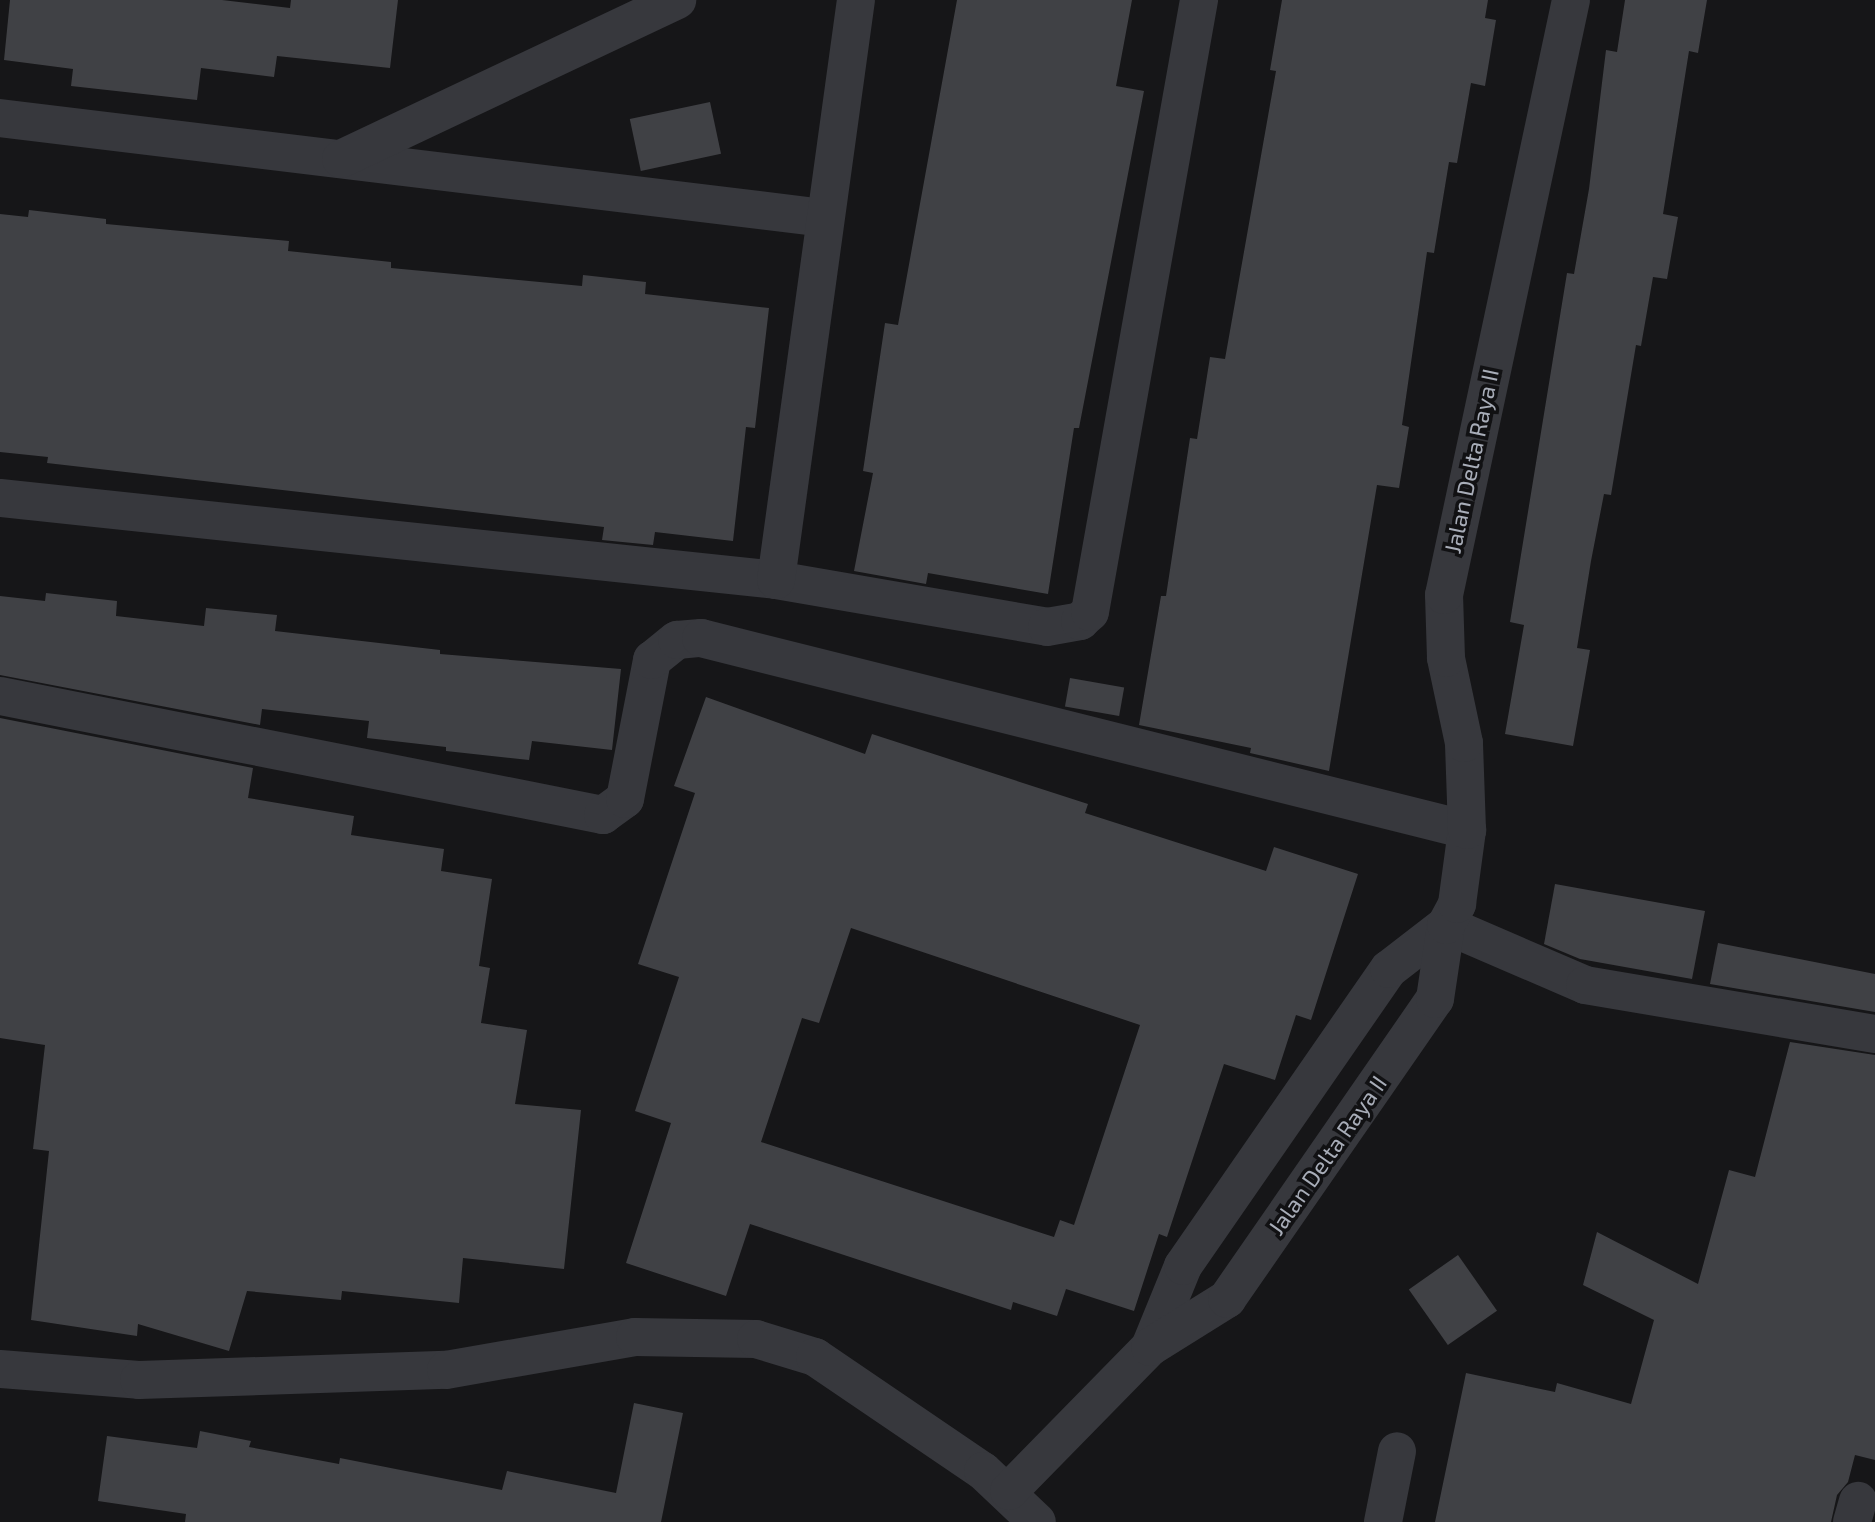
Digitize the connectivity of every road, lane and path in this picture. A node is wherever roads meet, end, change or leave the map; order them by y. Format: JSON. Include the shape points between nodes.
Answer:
{"nodes":[{"id":1,"x":677,"y":0,"type":"edge"},
{"id":2,"x":856,"y":0,"type":"edge"},
{"id":3,"x":1199,"y":0,"type":"edge"},
{"id":4,"x":1571,"y":0,"type":"edge"},
{"id":5,"x":0,"y":118,"type":"edge"},
{"id":6,"x":341,"y":159,"type":"junction"},
{"id":7,"x":824,"y":218,"type":"junction"},
{"id":8,"x":0,"y":498,"type":"edge"},
{"id":9,"x":776,"y":580,"type":"junction"},
{"id":10,"x":0,"y":696,"type":"edge"},
{"id":11,"x":1467,"y":830,"type":"junction"},
{"id":12,"x":1446,"y":925,"type":"junction"},
{"id":13,"x":1875,"y":1034,"type":"edge"},
{"id":14,"x":1150,"y":1347,"type":"junction"},
{"id":15,"x":0,"y":1369,"type":"edge"},
{"id":16,"x":1397,"y":1451,"type":"dead end"},
{"id":17,"x":1007,"y":1507,"type":"edge"},
{"id":18,"x":1037,"y":1522,"type":"edge"},
{"id":19,"x":1383,"y":1522,"type":"edge"}],
"edges":[{"from":1,"to":6,"type":"street"},
{"from":2,"to":7,"type":"street"},
{"from":3,"to":9,"type":"street","via":[[1090,612],[1080,621],[1047,627]]},
{"from":4,"to":11,"type":"street","name":"Jalan Delta Raya II","via":[[1444,595],[1446,658],[1464,743]]},
{"from":5,"to":6,"type":"street"},
{"from":6,"to":7,"type":"street"},
{"from":7,"to":9,"type":"street"},
{"from":8,"to":9,"type":"street"},
{"from":10,"to":11,"type":"street","via":[[603,815],[625,799],[652,660],[677,640],[701,638]]},
{"from":11,"to":12,"type":"street","name":"Jalan Delta Raya II","via":[[1457,904]]},
{"from":12,"to":13,"type":"street","via":[[1585,985]]},
{"from":12,"to":14,"type":"street","name":"Jalan Delta Raya II","via":[[1381,980],[1183,1266]]},
{"from":12,"to":14,"type":"street","name":"Jalan Delta Raya II","via":[[1435,999],[1227,1299]]},
{"from":14,"to":17,"type":"street","name":"Jalan Delta Raya II"},
{"from":15,"to":17,"type":"street","via":[[139,1380],[446,1370],[635,1337],[756,1339],[815,1357]]},
{"from":16,"to":19,"type":"street"},
{"from":17,"to":18,"type":"street"}]}
